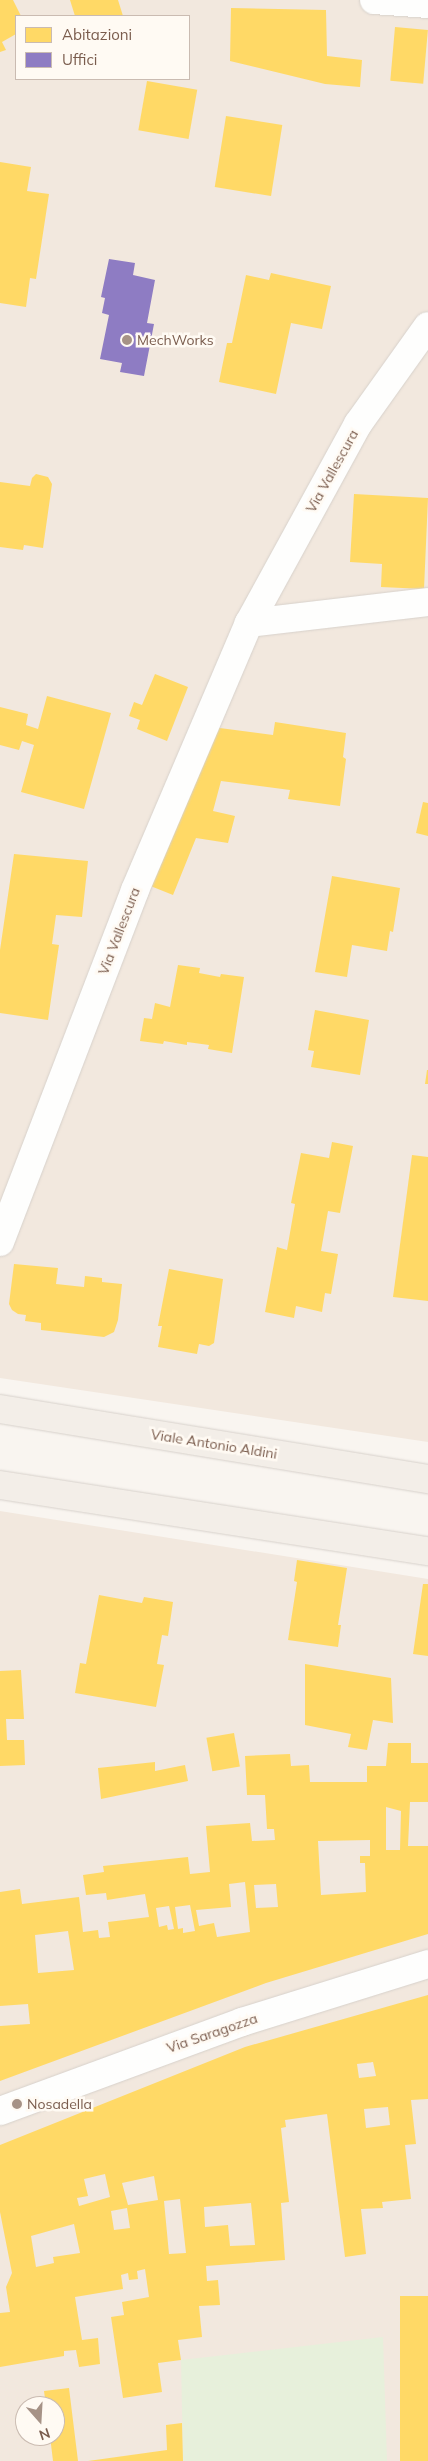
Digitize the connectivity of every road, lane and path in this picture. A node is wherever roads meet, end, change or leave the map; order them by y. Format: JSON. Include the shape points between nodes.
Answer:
{"nodes":[{"id":1,"x":374,"y":0,"type":"edge"},
{"id":2,"x":428,"y":4,"type":"edge"},
{"id":3,"x":428,"y":326,"type":"edge"},
{"id":4,"x":428,"y":602,"type":"edge"},
{"id":5,"x":249,"y":623,"type":"junction"},
{"id":6,"x":0,"y":1242,"type":"edge"},
{"id":7,"x":0,"y":1409,"type":"edge"},
{"id":8,"x":428,"y":1479,"type":"edge"},
{"id":9,"x":0,"y":1485,"type":"edge"},
{"id":10,"x":428,"y":1551,"type":"edge"},
{"id":11,"x":428,"y":1964,"type":"edge"},
{"id":12,"x":0,"y":2111,"type":"edge"}],
"edges":[{"from":1,"to":2,"type":"street"},
{"from":3,"to":5,"type":"street","name":"Via Vallescura","via":[[358,424]]},
{"from":4,"to":5,"type":"street"},
{"from":5,"to":6,"type":"street","name":"Via Vallescura","via":[[135,890]]},
{"from":7,"to":8,"type":"main road","name":"Viale Antonio Aldini"},
{"from":9,"to":10,"type":"main road"},
{"from":11,"to":12,"type":"street","name":"Via Saragozza","via":[[188,2040]]}]}
